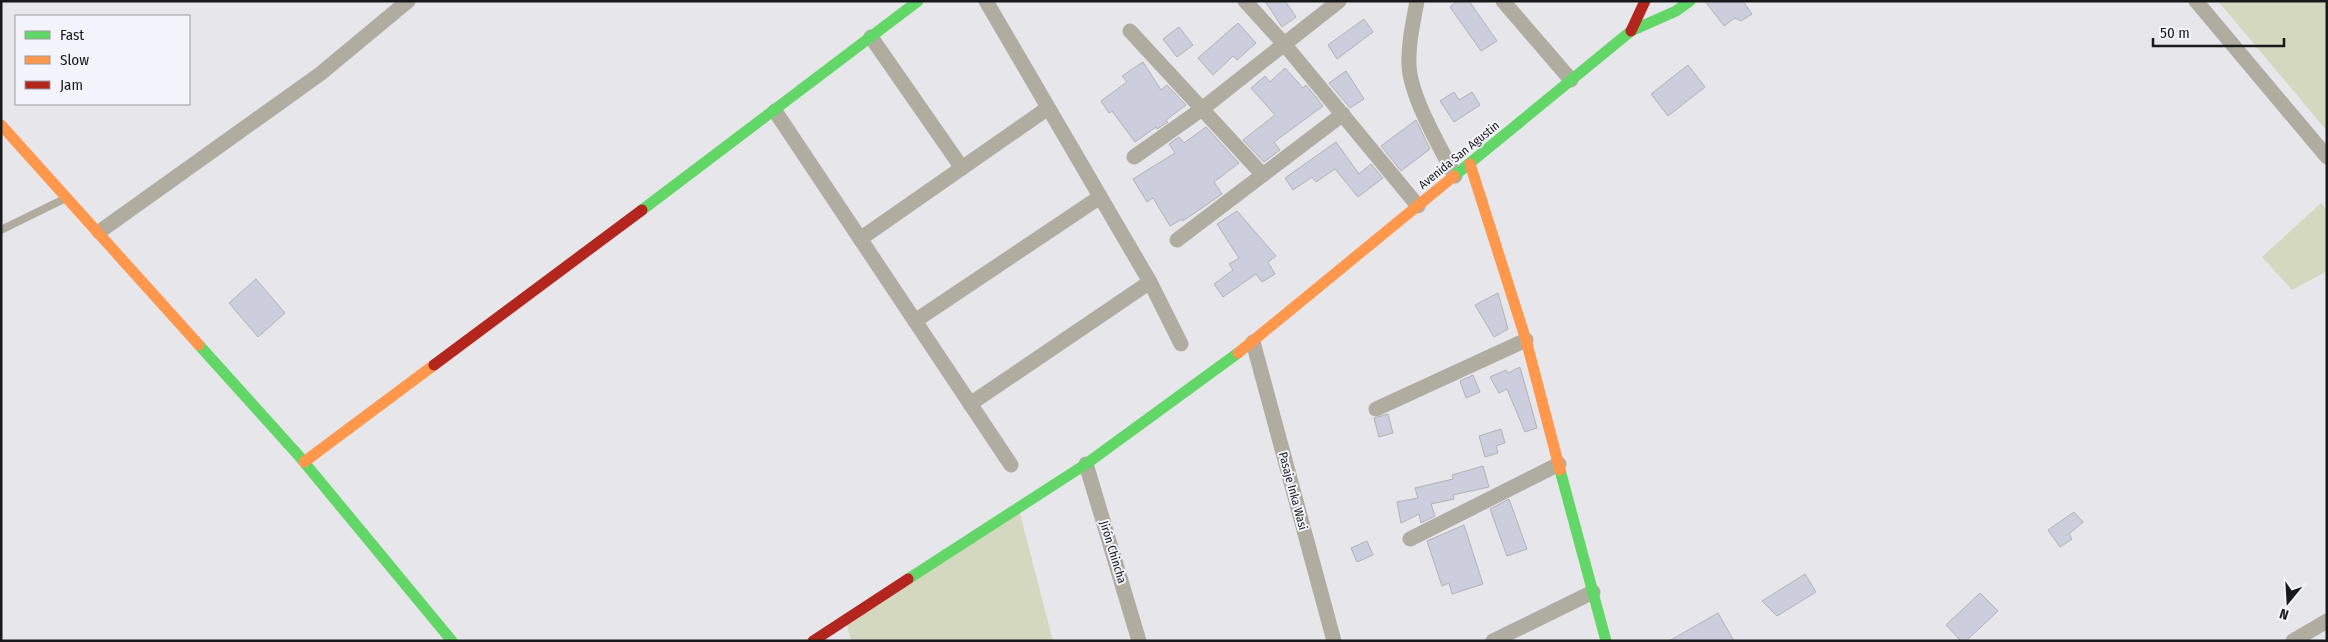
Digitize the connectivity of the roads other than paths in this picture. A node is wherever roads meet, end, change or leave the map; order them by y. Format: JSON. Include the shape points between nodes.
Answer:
{"nodes":[{"id":1,"x":408,"y":1,"type":"edge"},
{"id":2,"x":918,"y":1,"type":"edge"},
{"id":3,"x":986,"y":1,"type":"edge"},
{"id":4,"x":1245,"y":1,"type":"edge"},
{"id":5,"x":1339,"y":1,"type":"edge"},
{"id":6,"x":1417,"y":1,"type":"edge"},
{"id":7,"x":1504,"y":1,"type":"edge"},
{"id":8,"x":1645,"y":1,"type":"edge"},
{"id":9,"x":1690,"y":1,"type":"edge"},
{"id":10,"x":2196,"y":1,"type":"edge"},
{"id":11,"x":1670,"y":6,"type":"edge"},
{"id":12,"x":1130,"y":31,"type":"dead end"},
{"id":13,"x":1631,"y":31,"type":"junction"},
{"id":14,"x":871,"y":37,"type":"junction"},
{"id":15,"x":1285,"y":45,"type":"junction"},
{"id":16,"x":1571,"y":80,"type":"junction"},
{"id":17,"x":1048,"y":108,"type":"junction"},
{"id":18,"x":1202,"y":109,"type":"junction"},
{"id":19,"x":775,"y":111,"type":"junction"},
{"id":20,"x":1343,"y":114,"type":"junction"},
{"id":21,"x":1,"y":125,"type":"edge"},
{"id":22,"x":1134,"y":157,"type":"dead end"},
{"id":23,"x":2327,"y":157,"type":"edge"},
{"id":24,"x":1470,"y":164,"type":"junction"},
{"id":25,"x":962,"y":168,"type":"junction"},
{"id":26,"x":1263,"y":175,"type":"junction"},
{"id":27,"x":1454,"y":176,"type":"junction"},
{"id":28,"x":68,"y":197,"type":"junction"},
{"id":29,"x":1100,"y":197,"type":"junction"},
{"id":30,"x":1418,"y":206,"type":"junction"},
{"id":31,"x":1,"y":230,"type":"edge"},
{"id":32,"x":99,"y":232,"type":"junction"},
{"id":33,"x":860,"y":239,"type":"junction"},
{"id":34,"x":1177,"y":240,"type":"dead end"},
{"id":35,"x":1150,"y":282,"type":"junction"},
{"id":36,"x":915,"y":321,"type":"junction"},
{"id":37,"x":1526,"y":340,"type":"junction"},
{"id":38,"x":1253,"y":342,"type":"junction"},
{"id":39,"x":1181,"y":344,"type":"dead end"},
{"id":40,"x":970,"y":404,"type":"junction"},
{"id":41,"x":1376,"y":409,"type":"dead end"},
{"id":42,"x":304,"y":462,"type":"junction"},
{"id":43,"x":1086,"y":464,"type":"junction"},
{"id":44,"x":1559,"y":464,"type":"junction"},
{"id":45,"x":1011,"y":465,"type":"dead end"},
{"id":46,"x":1410,"y":539,"type":"dead end"},
{"id":47,"x":1593,"y":592,"type":"junction"},
{"id":48,"x":2327,"y":621,"type":"edge"},
{"id":49,"x":452,"y":641,"type":"edge"},
{"id":50,"x":813,"y":641,"type":"edge"},
{"id":51,"x":1139,"y":641,"type":"edge"},
{"id":52,"x":1334,"y":641,"type":"edge"},
{"id":53,"x":1493,"y":641,"type":"edge"},
{"id":54,"x":1606,"y":641,"type":"edge"},
{"id":55,"x":2294,"y":641,"type":"edge"}],
"edges":[{"from":1,"to":32,"type":"street","via":[[320,74]]},
{"from":2,"to":14,"type":"street"},
{"from":3,"to":17,"type":"street"},
{"from":4,"to":15,"type":"street"},
{"from":5,"to":15,"type":"street"},
{"from":6,"to":27,"type":"street","via":[[1409,46],[1409,68],[1417,97]]},
{"from":7,"to":16,"type":"street"},
{"from":8,"to":13,"type":"street"},
{"from":9,"to":11,"type":"street","name":"Avenida San Agustin"},
{"from":10,"to":23,"type":"street"},
{"from":11,"to":13,"type":"street","name":"Avenida San Agustin"},
{"from":12,"to":18,"type":"street"},
{"from":13,"to":16,"type":"street","name":"Avenida San Agustin"},
{"from":14,"to":19,"type":"street"},
{"from":14,"to":25,"type":"street"},
{"from":15,"to":18,"type":"street"},
{"from":15,"to":20,"type":"street"},
{"from":16,"to":24,"type":"street","name":"Avenida San Agustin"},
{"from":17,"to":25,"type":"street"},
{"from":17,"to":29,"type":"street"},
{"from":18,"to":22,"type":"street"},
{"from":18,"to":26,"type":"street"},
{"from":19,"to":33,"type":"street"},
{"from":19,"to":42,"type":"street"},
{"from":20,"to":26,"type":"street"},
{"from":20,"to":30,"type":"street"},
{"from":21,"to":28,"type":"street"},
{"from":24,"to":27,"type":"street","name":"Avenida San Agustin"},
{"from":24,"to":37,"type":"street"},
{"from":25,"to":33,"type":"street"},
{"from":26,"to":34,"type":"street"},
{"from":27,"to":30,"type":"street","name":"Avenida San Agustin"},
{"from":28,"to":31,"type":"lane"},
{"from":28,"to":32,"type":"street"},
{"from":29,"to":35,"type":"street"},
{"from":29,"to":36,"type":"street"},
{"from":30,"to":38,"type":"street","name":"Avenida San Agustin"},
{"from":32,"to":42,"type":"street"},
{"from":33,"to":36,"type":"street"},
{"from":35,"to":39,"type":"street"},
{"from":35,"to":40,"type":"street"},
{"from":36,"to":40,"type":"street"},
{"from":37,"to":41,"type":"street"},
{"from":37,"to":44,"type":"street"},
{"from":38,"to":43,"type":"street","name":"Avenida San Agustin"},
{"from":38,"to":52,"type":"street","name":"Pasaje Inka Wasi"},
{"from":40,"to":45,"type":"street"},
{"from":42,"to":49,"type":"street"},
{"from":43,"to":50,"type":"street","name":"Avenida San Agustin"},
{"from":43,"to":51,"type":"street","name":"Jirón Chincha"},
{"from":44,"to":46,"type":"street"},
{"from":44,"to":47,"type":"street"},
{"from":47,"to":53,"type":"street"},
{"from":47,"to":54,"type":"street"},
{"from":48,"to":55,"type":"street"}]}
